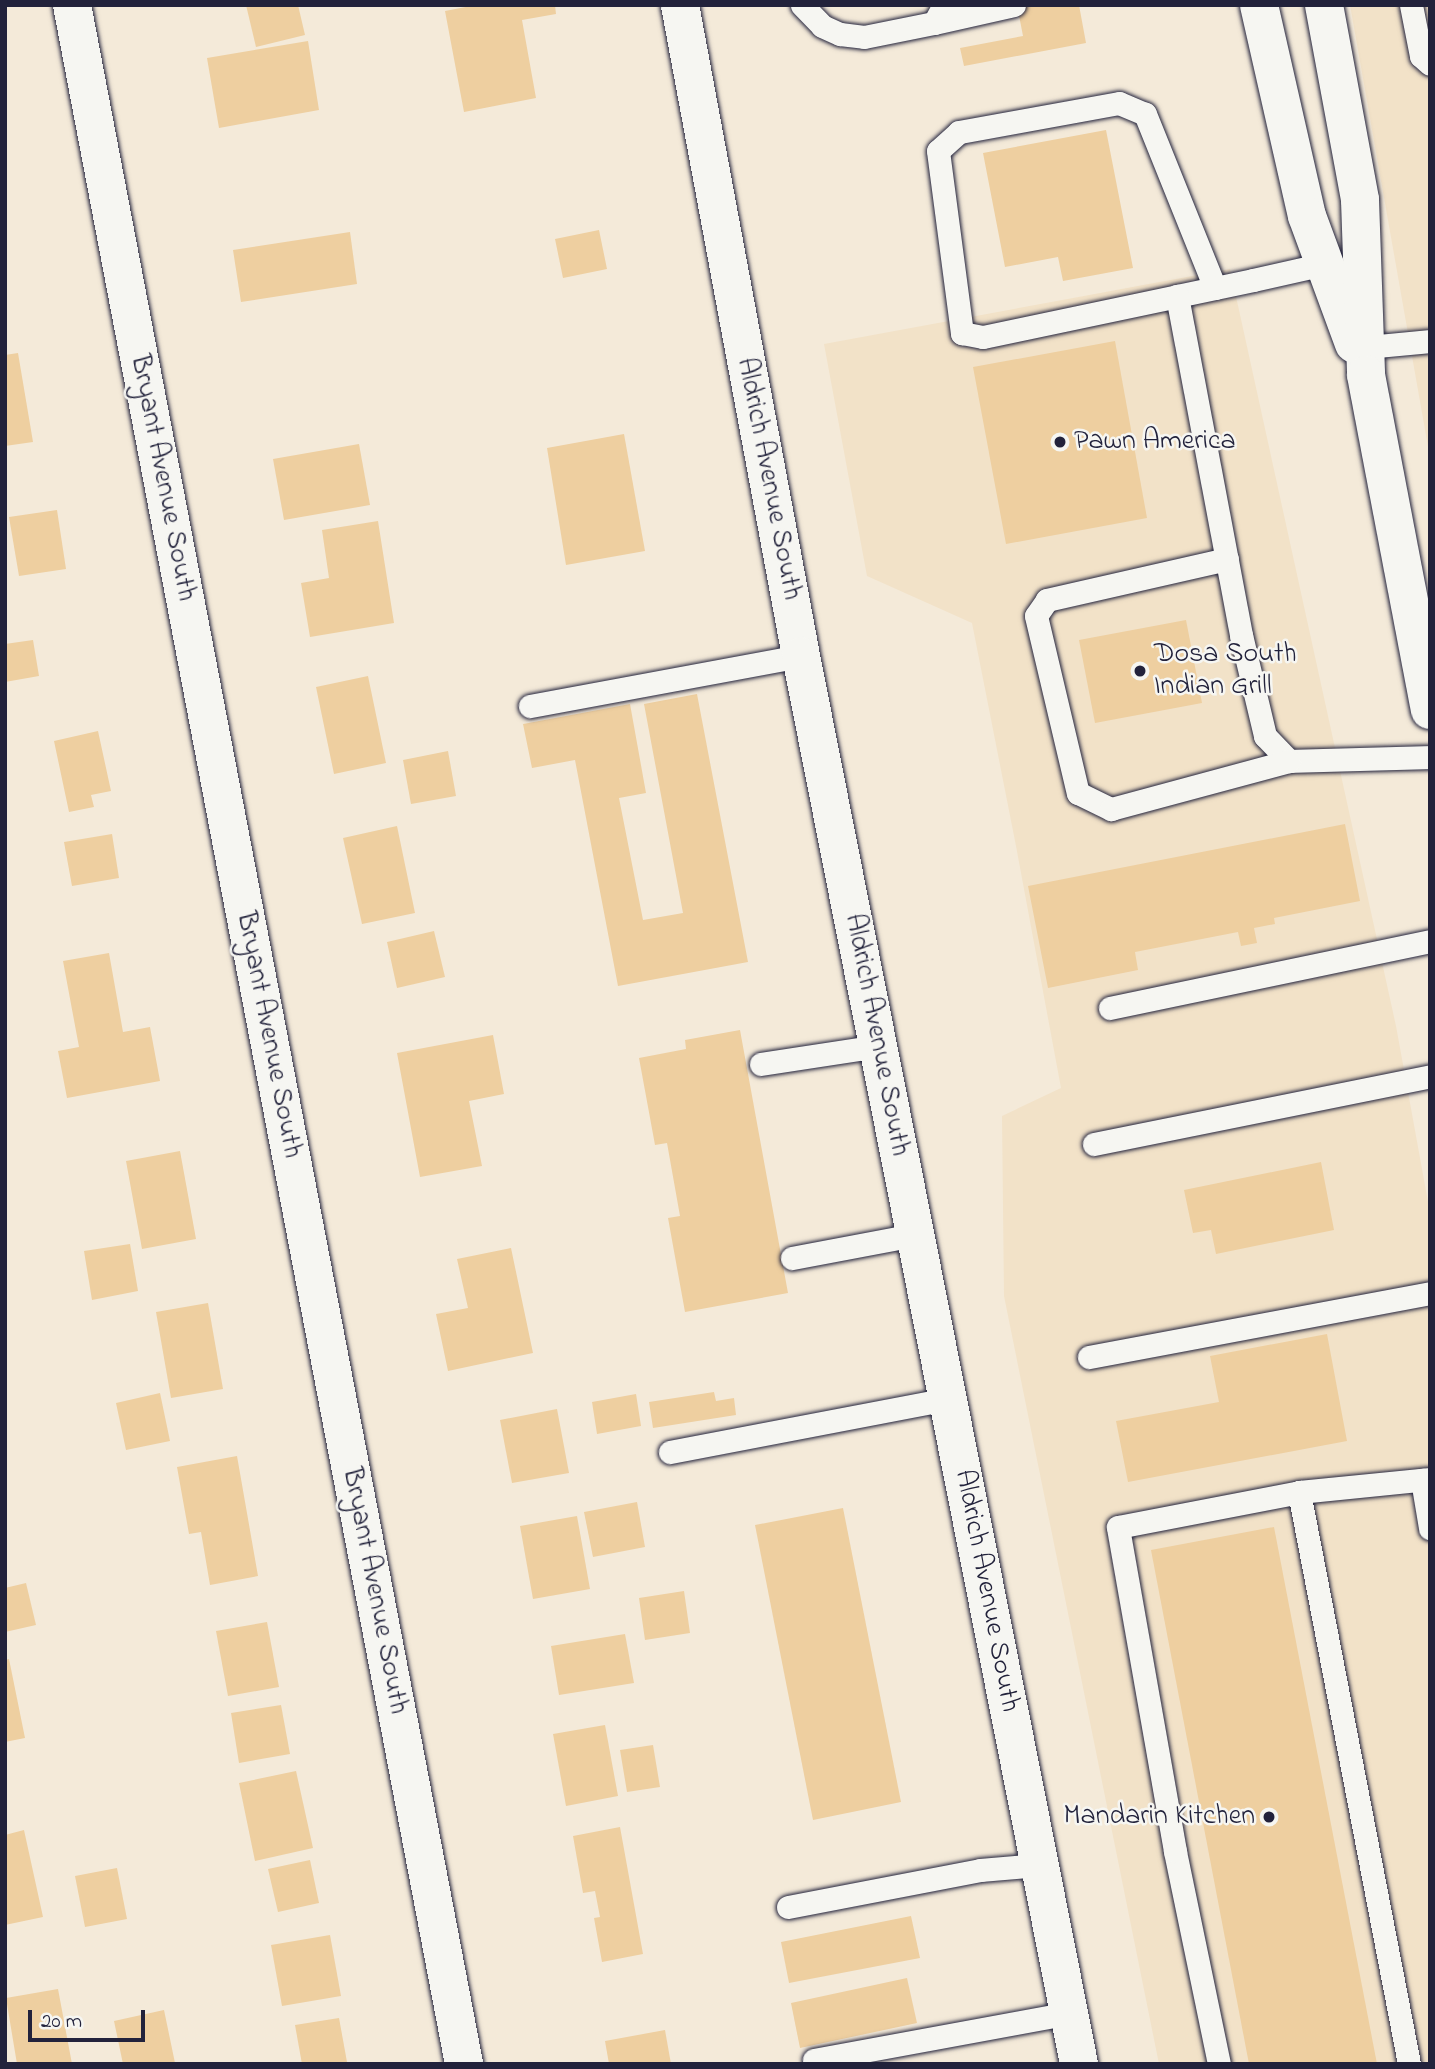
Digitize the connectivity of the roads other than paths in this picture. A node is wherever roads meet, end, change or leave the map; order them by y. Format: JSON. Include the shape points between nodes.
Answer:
{"nodes":[{"id":1,"x":72,"y":5,"type":"edge"},
{"id":2,"x":680,"y":5,"type":"edge"},
{"id":3,"x":802,"y":5,"type":"edge"},
{"id":4,"x":1014,"y":5,"type":"edge"},
{"id":5,"x":1259,"y":5,"type":"edge"},
{"id":6,"x":1324,"y":5,"type":"edge"},
{"id":7,"x":1411,"y":5,"type":"edge"},
{"id":8,"x":939,"y":14,"type":"edge"},
{"id":9,"x":1430,"y":64,"type":"edge"},
{"id":10,"x":1324,"y":264,"type":"junction"},
{"id":11,"x":1215,"y":288,"type":"junction"},
{"id":12,"x":1177,"y":296,"type":"junction"},
{"id":13,"x":1430,"y":341,"type":"edge"},
{"id":14,"x":1362,"y":357,"type":"junction"},
{"id":15,"x":1227,"y":559,"type":"junction"},
{"id":16,"x":1422,"y":632,"type":"edge"},
{"id":17,"x":801,"y":656,"type":"junction"},
{"id":18,"x":530,"y":706,"type":"dead end"},
{"id":19,"x":1430,"y":710,"type":"edge"},
{"id":20,"x":1430,"y":757,"type":"edge"},
{"id":21,"x":1289,"y":761,"type":"junction"},
{"id":22,"x":1430,"y":941,"type":"edge"},
{"id":23,"x":1110,"y":1009,"type":"dead end"},
{"id":24,"x":878,"y":1046,"type":"junction"},
{"id":25,"x":761,"y":1064,"type":"dead end"},
{"id":26,"x":1430,"y":1076,"type":"edge"},
{"id":27,"x":1094,"y":1144,"type":"dead end"},
{"id":28,"x":914,"y":1235,"type":"junction"},
{"id":29,"x":792,"y":1258,"type":"dead end"},
{"id":30,"x":1430,"y":1293,"type":"edge"},
{"id":31,"x":1088,"y":1357,"type":"dead end"},
{"id":32,"x":948,"y":1399,"type":"junction"},
{"id":33,"x":670,"y":1452,"type":"dead end"},
{"id":34,"x":1426,"y":1480,"type":"edge"},
{"id":35,"x":1300,"y":1492,"type":"junction"},
{"id":36,"x":1430,"y":1528,"type":"edge"},
{"id":37,"x":1039,"y":1865,"type":"junction"},
{"id":38,"x":788,"y":1907,"type":"dead end"},
{"id":39,"x":1069,"y":2013,"type":"junction"},
{"id":40,"x":814,"y":2060,"type":"dead end"},
{"id":41,"x":464,"y":2064,"type":"edge"},
{"id":42,"x":1079,"y":2064,"type":"edge"},
{"id":43,"x":1219,"y":2064,"type":"edge"},
{"id":44,"x":1409,"y":2064,"type":"edge"}],
"edges":[{"from":1,"to":41,"type":"street","name":"Bryant Avenue South"},
{"from":2,"to":17,"type":"street","name":"Aldrich Avenue South"},
{"from":3,"to":8,"type":"lane","via":[[822,26],[864,37]]},
{"from":4,"to":8,"type":"lane"},
{"from":5,"to":10,"type":"street","via":[[1307,216]]},
{"from":6,"to":14,"type":"street","via":[[1360,200]]},
{"from":7,"to":9,"type":"lane","via":[[1421,56]]},
{"from":10,"to":11,"type":"lane"},
{"from":10,"to":14,"type":"street"},
{"from":11,"to":12,"type":"lane"},
{"from":11,"to":12,"type":"lane","via":[[1145,114],[1119,103],[958,132],[937,151],[962,333],[983,337]]},
{"from":12,"to":15,"type":"lane"},
{"from":13,"to":14,"type":"lane"},
{"from":14,"to":16,"type":"street"},
{"from":15,"to":21,"type":"lane","via":[[1265,736]]},
{"from":15,"to":21,"type":"lane","via":[[1047,600],[1036,616],[1078,793],[1111,809]]},
{"from":16,"to":19,"type":"street"},
{"from":17,"to":18,"type":"lane"},
{"from":17,"to":24,"type":"street","name":"Aldrich Avenue South"},
{"from":20,"to":21,"type":"lane"},
{"from":22,"to":23,"type":"lane"},
{"from":24,"to":25,"type":"lane"},
{"from":24,"to":28,"type":"street","name":"Aldrich Avenue South"},
{"from":26,"to":27,"type":"lane"},
{"from":28,"to":29,"type":"lane"},
{"from":28,"to":32,"type":"street","name":"Aldrich Avenue South"},
{"from":30,"to":31,"type":"lane"},
{"from":32,"to":33,"type":"lane"},
{"from":32,"to":37,"type":"street","name":"Aldrich Avenue South"},
{"from":34,"to":35,"type":"lane"},
{"from":34,"to":36,"type":"lane"},
{"from":35,"to":43,"type":"lane","via":[[1118,1527],[1175,1851]]},
{"from":35,"to":44,"type":"lane"},
{"from":37,"to":38,"type":"lane","via":[[979,1870]]},
{"from":37,"to":39,"type":"street","name":"Aldrich Avenue South"},
{"from":39,"to":40,"type":"lane"},
{"from":39,"to":42,"type":"street","name":"Aldrich Avenue South"}]}
